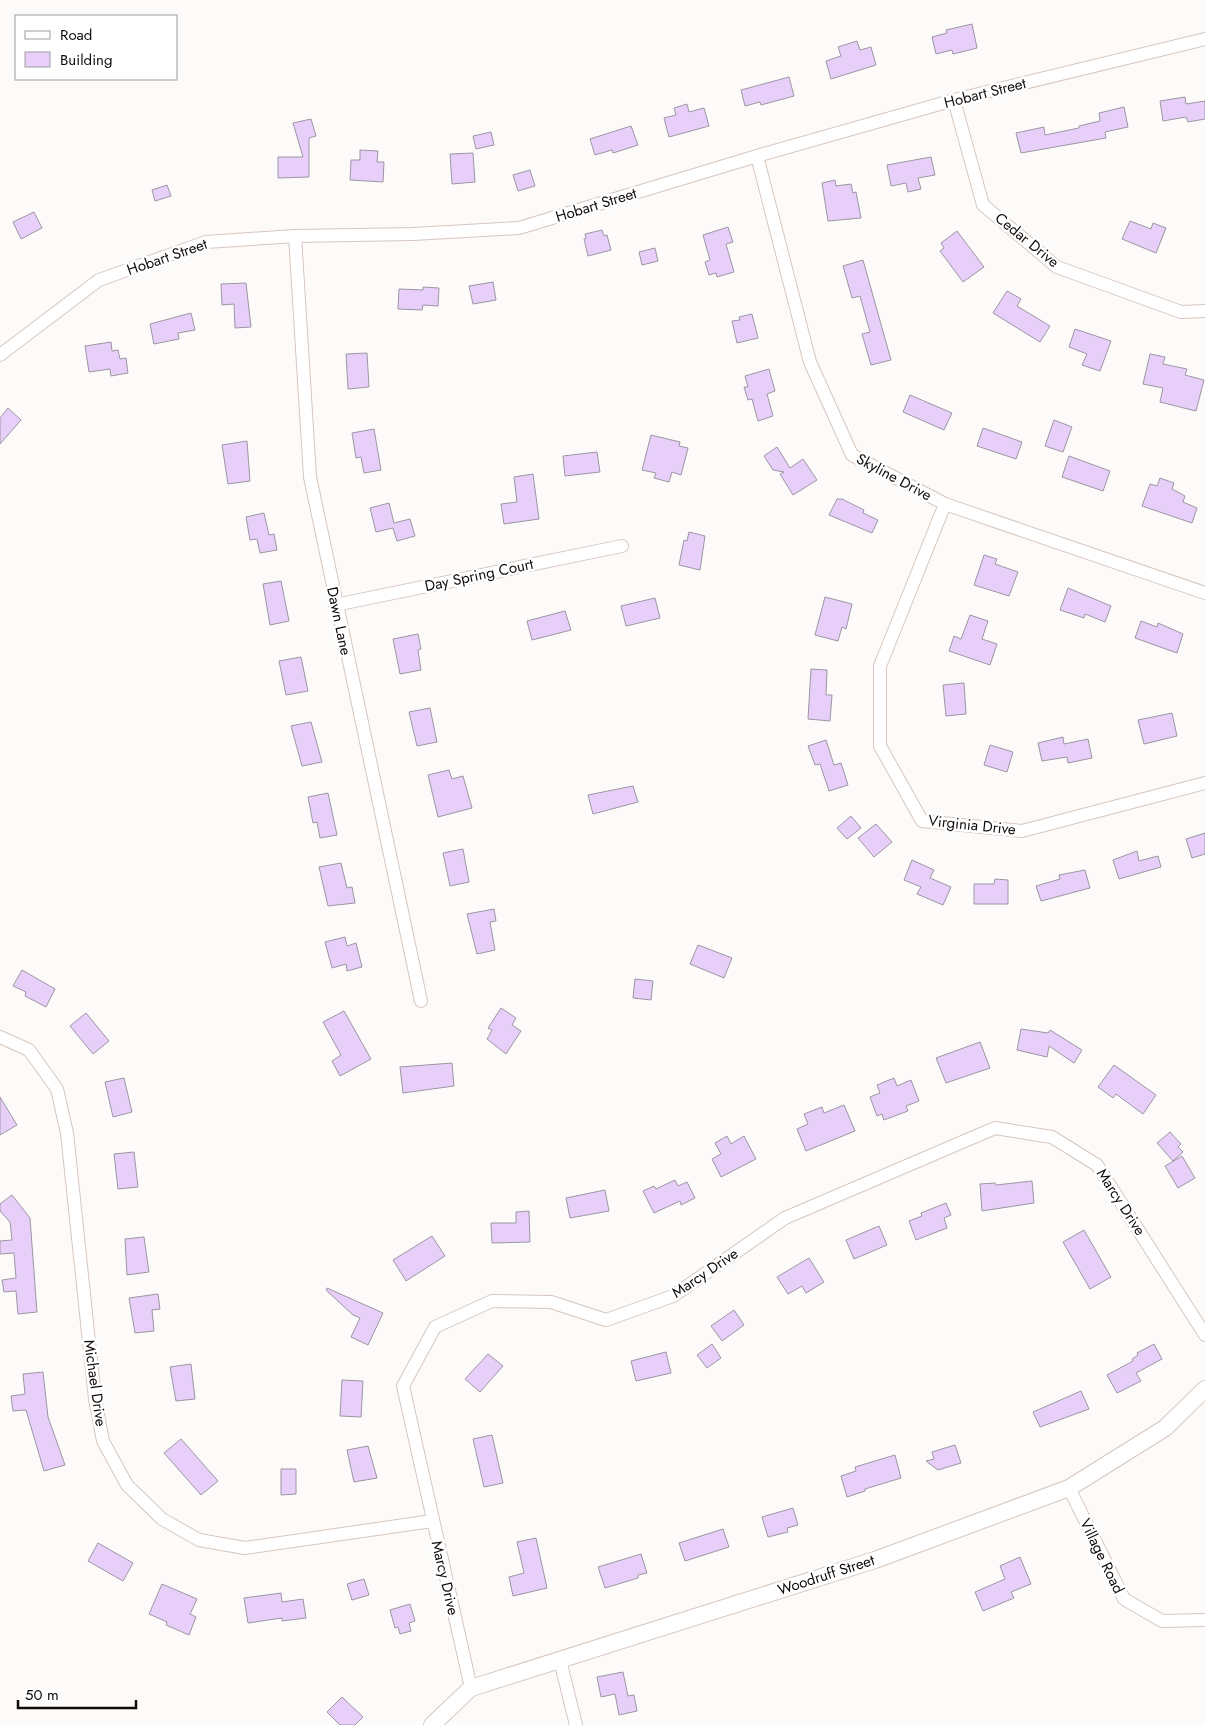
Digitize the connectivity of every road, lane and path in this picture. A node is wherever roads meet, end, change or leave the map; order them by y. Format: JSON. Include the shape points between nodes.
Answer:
{"nodes":[{"id":1,"x":1205,"y":40,"type":"edge"},
{"id":2,"x":954,"y":100,"type":"junction"},
{"id":3,"x":757,"y":156,"type":"junction"},
{"id":4,"x":295,"y":236,"type":"junction"},
{"id":5,"x":1205,"y":312,"type":"edge"},
{"id":6,"x":0,"y":355,"type":"edge"},
{"id":7,"x":945,"y":504,"type":"junction"},
{"id":8,"x":622,"y":546,"type":"dead end"},
{"id":9,"x":1205,"y":592,"type":"edge"},
{"id":10,"x":335,"y":604,"type":"junction"},
{"id":11,"x":1205,"y":783,"type":"edge"},
{"id":12,"x":421,"y":1001,"type":"dead end"},
{"id":13,"x":0,"y":1037,"type":"edge"},
{"id":14,"x":1205,"y":1335,"type":"edge"},
{"id":15,"x":1205,"y":1389,"type":"edge"},
{"id":16,"x":1069,"y":1488,"type":"junction"},
{"id":17,"x":432,"y":1520,"type":"junction"},
{"id":18,"x":1205,"y":1620,"type":"edge"},
{"id":19,"x":560,"y":1660,"type":"junction"},
{"id":20,"x":471,"y":1688,"type":"junction"},
{"id":21,"x":432,"y":1725,"type":"edge"},
{"id":22,"x":576,"y":1725,"type":"edge"}],
"edges":[{"from":1,"to":2,"type":"street","name":"Hobart Street"},
{"from":2,"to":3,"type":"street","name":"Hobart Street"},
{"from":2,"to":5,"type":"street","name":"Cedar Drive","via":[[983,205],[1057,267],[1181,312]]},
{"from":3,"to":4,"type":"street","name":"Hobart Street","via":[[519,228]]},
{"from":3,"to":7,"type":"street","name":"Skyline Drive","via":[[810,362],[852,455]]},
{"from":4,"to":6,"type":"street","name":"Hobart Street","via":[[206,242],[99,280]]},
{"from":4,"to":10,"type":"street","name":"Dawn Lane","via":[[310,477]]},
{"from":7,"to":9,"type":"street","name":"Skyline Drive"},
{"from":7,"to":11,"type":"street","name":"Virginia Drive","via":[[880,666],[880,746],[922,821],[1022,831]]},
{"from":8,"to":10,"type":"street","name":"Day Spring Court"},
{"from":10,"to":12,"type":"street","name":"Dawn Lane"},
{"from":13,"to":17,"type":"street","name":"Michael Drive","via":[[29,1050],[57,1089],[67,1133],[94,1399],[103,1441],[127,1484],[162,1519],[200,1540],[245,1548]]},
{"from":14,"to":17,"type":"street","name":"Marcy Drive","via":[[1097,1165],[1052,1137],[995,1128],[785,1218],[673,1296],[606,1320],[551,1302],[492,1301],[435,1327],[403,1386]]},
{"from":15,"to":16,"type":"street","name":"Woodruff Street","via":[[1165,1428]]},
{"from":16,"to":18,"type":"street","name":"Village Road","via":[[1124,1599],[1162,1621]]},
{"from":16,"to":19,"type":"street","name":"Woodruff Street","via":[[875,1560]]},
{"from":17,"to":20,"type":"street","name":"Marcy Drive"},
{"from":19,"to":20,"type":"street","name":"Woodruff Street"},
{"from":19,"to":22,"type":"street"},
{"from":20,"to":21,"type":"street","name":"Woodruff Street"}]}
